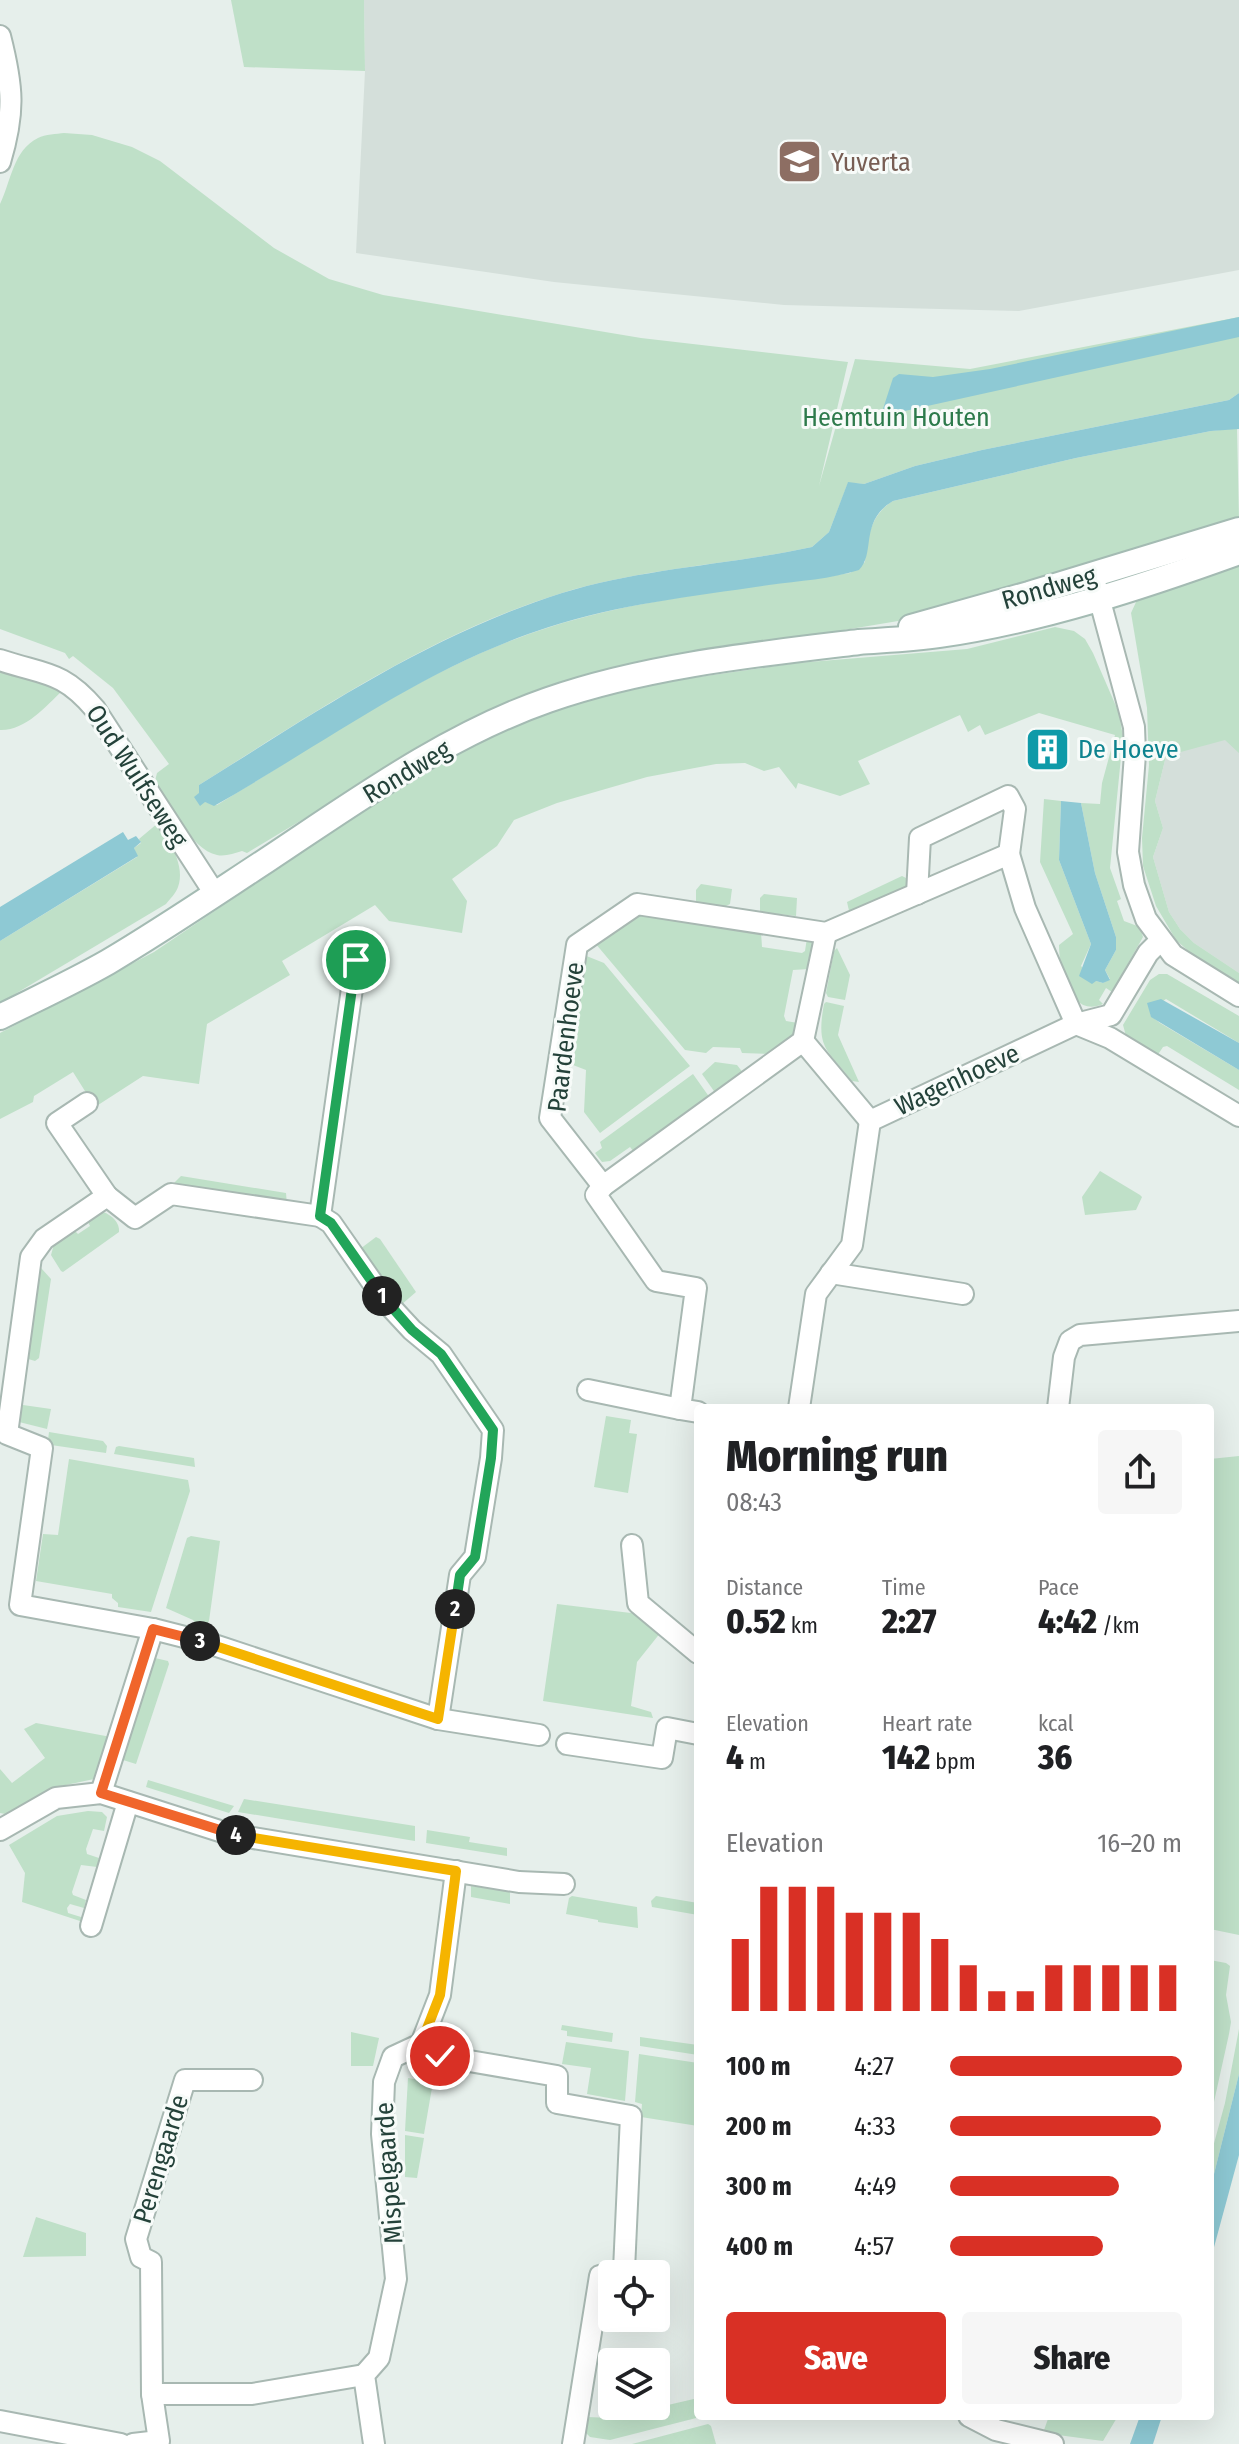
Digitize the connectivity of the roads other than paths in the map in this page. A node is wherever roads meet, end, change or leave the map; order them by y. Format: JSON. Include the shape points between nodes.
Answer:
{"nodes":[{"id":1,"x":0,"y":36,"type":"edge"},
{"id":2,"x":0,"y":162,"type":"edge"},
{"id":3,"x":1239,"y":530,"type":"edge"},
{"id":4,"x":1239,"y":552,"type":"edge"},
{"id":5,"x":1096,"y":586,"type":"junction"},
{"id":6,"x":0,"y":660,"type":"edge"},
{"id":7,"x":1009,"y":854,"type":"junction"},
{"id":8,"x":215,"y":894,"type":"junction"},
{"id":9,"x":917,"y":894,"type":"junction"},
{"id":10,"x":826,"y":933,"type":"junction"},
{"id":11,"x":1160,"y":941,"type":"junction"},
{"id":12,"x":356,"y":960,"type":"dead end"},
{"id":13,"x":1239,"y":996,"type":"edge"},
{"id":14,"x":0,"y":1017,"type":"edge"},
{"id":15,"x":1076,"y":1024,"type":"junction"},
{"id":16,"x":803,"y":1041,"type":"junction"},
{"id":17,"x":87,"y":1103,"type":"dead end"},
{"id":18,"x":1239,"y":1116,"type":"edge"},
{"id":19,"x":870,"y":1121,"type":"junction"},
{"id":20,"x":603,"y":1186,"type":"junction"},
{"id":21,"x":107,"y":1196,"type":"junction"},
{"id":22,"x":320,"y":1216,"type":"junction"},
{"id":23,"x":831,"y":1273,"type":"junction"},
{"id":24,"x":963,"y":1294,"type":"dead end"},
{"id":25,"x":1239,"y":1321,"type":"edge"},
{"id":26,"x":588,"y":1390,"type":"dead end"},
{"id":27,"x":800,"y":1404,"type":"edge"},
{"id":28,"x":1058,"y":1404,"type":"edge"},
{"id":29,"x":689,"y":1410,"type":"edge"},
{"id":30,"x":632,"y":1545,"type":"dead end"},
{"id":31,"x":153,"y":1629,"type":"junction"},
{"id":32,"x":694,"y":1650,"type":"edge"},
{"id":33,"x":438,"y":1719,"type":"junction"},
{"id":34,"x":694,"y":1733,"type":"edge"},
{"id":35,"x":539,"y":1735,"type":"dead end"},
{"id":36,"x":567,"y":1744,"type":"dead end"},
{"id":37,"x":101,"y":1793,"type":"junction"},
{"id":38,"x":128,"y":1802,"type":"junction"},
{"id":39,"x":0,"y":1830,"type":"edge"},
{"id":40,"x":456,"y":1871,"type":"junction"},
{"id":41,"x":564,"y":1884,"type":"dead end"},
{"id":42,"x":91,"y":1926,"type":"dead end"},
{"id":43,"x":421,"y":2044,"type":"junction"},
{"id":44,"x":252,"y":2080,"type":"dead end"},
{"id":45,"x":364,"y":2375,"type":"junction"},
{"id":46,"x":152,"y":2394,"type":"junction"},
{"id":47,"x":974,"y":2420,"type":"edge"},
{"id":48,"x":0,"y":2421,"type":"edge"},
{"id":49,"x":994,"y":2437,"type":"edge"},
{"id":50,"x":159,"y":2442,"type":"edge"},
{"id":51,"x":121,"y":2444,"type":"edge"},
{"id":52,"x":133,"y":2444,"type":"edge"},
{"id":53,"x":374,"y":2444,"type":"edge"},
{"id":54,"x":573,"y":2444,"type":"edge"},
{"id":55,"x":1053,"y":2444,"type":"edge"}],
"edges":[{"from":1,"to":2,"type":"street","via":[[12,115]]},
{"from":3,"to":5,"type":"main road","name":"Rondweg"},
{"from":4,"to":5,"type":"main road","name":"Rondweg"},
{"from":5,"to":8,"type":"main road","name":"Rondweg","via":[[959,632],[647,673],[527,708],[448,746],[359,799]]},
{"from":5,"to":11,"type":"street","via":[[1134,727],[1130,870],[1146,919]]},
{"from":6,"to":8,"type":"street","name":"Oud Wulfseweg","via":[[56,675],[80,691]]},
{"from":7,"to":9,"type":"street"},
{"from":7,"to":9,"type":"street","via":[[1015,809],[1008,796],[920,838]]},
{"from":7,"to":15,"type":"street","via":[[1025,908]]},
{"from":8,"to":14,"type":"main road","name":"Rondweg","via":[[108,962]]},
{"from":9,"to":10,"type":"street"},
{"from":10,"to":16,"type":"street"},
{"from":10,"to":20,"type":"street","name":"Paardenhoeve","via":[[637,904],[577,945],[550,1118]]},
{"from":11,"to":13,"type":"street","via":[[1173,955]]},
{"from":11,"to":15,"type":"street","name":"Wagenhoeve","via":[[1111,1015]]},
{"from":12,"to":22,"type":"street"},
{"from":15,"to":18,"type":"street","via":[[1110,1038]]},
{"from":15,"to":19,"type":"street","name":"Wagenhoeve"},
{"from":16,"to":19,"type":"street"},
{"from":16,"to":20,"type":"street"},
{"from":17,"to":21,"type":"street","via":[[57,1123]]},
{"from":19,"to":23,"type":"street","name":"Wagenhoeve","via":[[852,1245]]},
{"from":20,"to":29,"type":"street","name":"Paardenhoeve","via":[[596,1195],[656,1281],[696,1288]]},
{"from":21,"to":22,"type":"street","via":[[135,1218],[171,1194]]},
{"from":21,"to":31,"type":"street","via":[[44,1239],[31,1257],[7,1434],[42,1448],[20,1605]]},
{"from":22,"to":33,"type":"street","via":[[331,1223],[386,1302],[441,1354],[493,1430],[475,1557],[460,1575]]},
{"from":23,"to":24,"type":"street"},
{"from":23,"to":27,"type":"street","name":"Wagenhoeve","via":[[816,1294]]},
{"from":25,"to":28,"type":"street","via":[[1080,1335],[1070,1341],[1064,1357]]},
{"from":26,"to":29,"type":"street"},
{"from":30,"to":32,"type":"street","via":[[638,1603]]},
{"from":31,"to":33,"type":"street"},
{"from":31,"to":37,"type":"street"},
{"from":33,"to":35,"type":"street"},
{"from":34,"to":36,"type":"street","via":[[667,1728],[662,1758]]},
{"from":37,"to":38,"type":"street"},
{"from":37,"to":39,"type":"street","via":[[56,1798]]},
{"from":38,"to":40,"type":"street","via":[[229,1834]]},
{"from":38,"to":42,"type":"street"},
{"from":40,"to":41,"type":"street"},
{"from":40,"to":43,"type":"street","via":[[440,1995]]},
{"from":43,"to":45,"type":"street","name":"Mispelgaarde","via":[[393,2057],[384,2082],[382,2134],[396,2279],[379,2358]]},
{"from":43,"to":54,"type":"street","via":[[440,2056],[557,2076],[557,2103],[631,2116],[624,2270],[600,2276]]},
{"from":44,"to":46,"type":"street","name":"Perengaarde","via":[[185,2080],[136,2239],[141,2257],[151,2262]]},
{"from":45,"to":46,"type":"street","via":[[252,2394]]},
{"from":45,"to":53,"type":"street"},
{"from":46,"to":50,"type":"street"},
{"from":47,"to":49,"type":"street"},
{"from":48,"to":51,"type":"street"},
{"from":49,"to":55,"type":"street"},
{"from":50,"to":52,"type":"street"}]}
